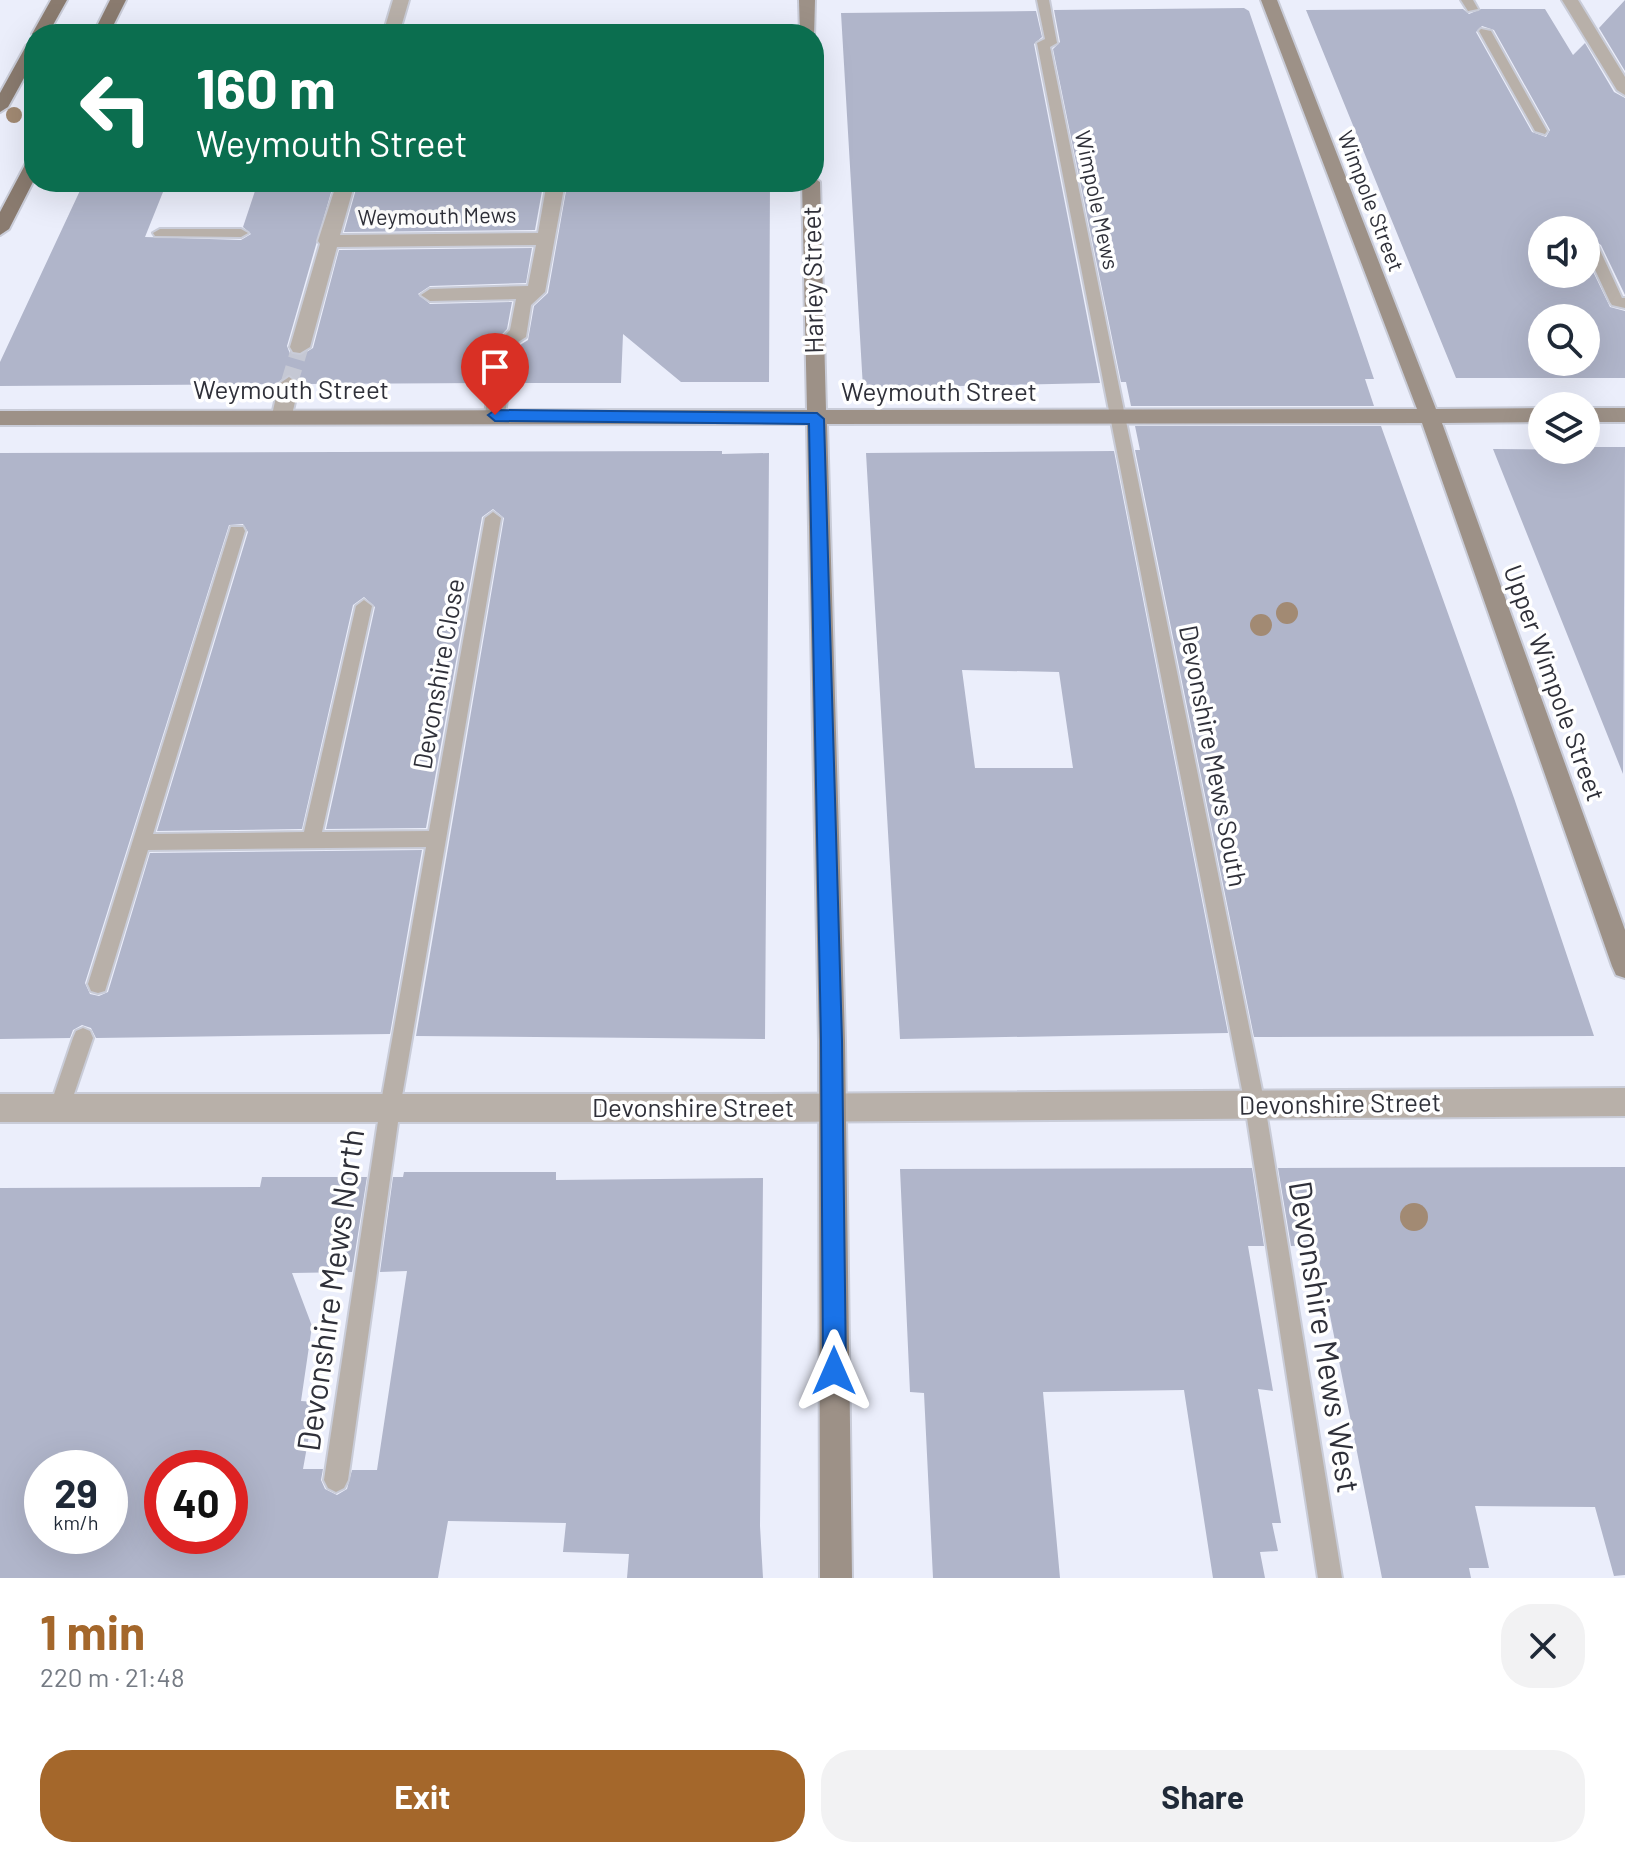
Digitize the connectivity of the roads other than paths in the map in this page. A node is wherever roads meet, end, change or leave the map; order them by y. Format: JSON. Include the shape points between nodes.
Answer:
{"nodes":[{"id":1,"x":59,"y":0,"type":"edge"},
{"id":2,"x":118,"y":0,"type":"edge"},
{"id":3,"x":401,"y":0,"type":"edge"},
{"id":4,"x":807,"y":0,"type":"edge"},
{"id":5,"x":1043,"y":0,"type":"edge"},
{"id":6,"x":1269,"y":0,"type":"edge"},
{"id":7,"x":1570,"y":0,"type":"edge"},
{"id":8,"x":46,"y":24,"type":"edge"},
{"id":9,"x":106,"y":24,"type":"edge"},
{"id":10,"x":394,"y":24,"type":"edge"},
{"id":11,"x":808,"y":24,"type":"edge"},
{"id":12,"x":1485,"y":31,"type":"dead end"},
{"id":13,"x":24,"y":64,"type":"edge"},
{"id":14,"x":1625,"y":90,"type":"edge"},
{"id":15,"x":0,"y":107,"type":"edge"},
{"id":16,"x":1541,"y":131,"type":"dead end"},
{"id":17,"x":24,"y":182,"type":"edge"},
{"id":18,"x":342,"y":192,"type":"edge"},
{"id":19,"x":554,"y":192,"type":"edge"},
{"id":20,"x":811,"y":192,"type":"edge"},
{"id":21,"x":0,"y":229,"type":"edge"},
{"id":22,"x":160,"y":233,"type":"dead end"},
{"id":23,"x":241,"y":233,"type":"dead end"},
{"id":24,"x":324,"y":235,"type":"junction"},
{"id":25,"x":547,"y":239,"type":"junction"},
{"id":26,"x":1600,"y":265,"type":"edge"},
{"id":27,"x":536,"y":292,"type":"junction"},
{"id":28,"x":430,"y":295,"type":"dead end"},
{"id":29,"x":1625,"y":303,"type":"edge"},
{"id":30,"x":504,"y":345,"type":"tunnel mouth"},
{"id":31,"x":300,"y":347,"type":"tunnel mouth"},
{"id":32,"x":499,"y":383,"type":"tunnel mouth"},
{"id":33,"x":289,"y":384,"type":"tunnel mouth"},
{"id":34,"x":282,"y":415,"type":"junction"},
{"id":35,"x":495,"y":415,"type":"junction"},
{"id":36,"x":1528,"y":415,"type":"edge"},
{"id":37,"x":1600,"y":415,"type":"edge"},
{"id":38,"x":1625,"y":415,"type":"edge"},
{"id":39,"x":1119,"y":417,"type":"junction"},
{"id":40,"x":0,"y":418,"type":"edge"},
{"id":41,"x":1430,"y":418,"type":"junction"},
{"id":42,"x":817,"y":419,"type":"junction"},
{"id":43,"x":493,"y":518,"type":"dead end"},
{"id":44,"x":237,"y":531,"type":"dead end"},
{"id":45,"x":364,"y":606,"type":"dead end"},
{"id":46,"x":436,"y":839,"type":"junction"},
{"id":47,"x":311,"y":840,"type":"junction"},
{"id":48,"x":142,"y":842,"type":"junction"},
{"id":49,"x":1625,"y":966,"type":"edge"},
{"id":50,"x":98,"y":984,"type":"dead end"},
{"id":51,"x":83,"y":1038,"type":"dead end"},
{"id":52,"x":1625,"y":1102,"type":"edge"},
{"id":53,"x":1255,"y":1105,"type":"junction"},
{"id":54,"x":833,"y":1107,"type":"junction"},
{"id":55,"x":0,"y":1108,"type":"edge"},
{"id":56,"x":390,"y":1108,"type":"junction"},
{"id":57,"x":59,"y":1109,"type":"junction"},
{"id":58,"x":336,"y":1480,"type":"dead end"},
{"id":59,"x":836,"y":1578,"type":"edge"},
{"id":60,"x":1330,"y":1578,"type":"edge"}],
"edges":[{"from":1,"to":8,"type":"main road"},
{"from":2,"to":9,"type":"main road"},
{"from":3,"to":10,"type":"street"},
{"from":4,"to":11,"type":"street"},
{"from":5,"to":39,"type":"lane","name":"Wimpole Mews","via":[[1051,43],[1043,43]]},
{"from":6,"to":41,"type":"street","name":"Wimpole Street"},
{"from":7,"to":14,"type":"street"},
{"from":12,"to":16,"type":"lane"},
{"from":13,"to":15,"type":"main road"},
{"from":17,"to":21,"type":"main road"},
{"from":18,"to":24,"type":"street","name":"Weymouth Mews"},
{"from":19,"to":25,"type":"street","name":"Weymouth Mews"},
{"from":20,"to":42,"type":"street","name":"Harley Street"},
{"from":22,"to":23,"type":"lane"},
{"from":24,"to":25,"type":"street","name":"Weymouth Mews"},
{"from":24,"to":31,"type":"street","name":"Weymouth Mews"},
{"from":25,"to":27,"type":"street","name":"Weymouth Mews"},
{"from":26,"to":29,"type":"lane","via":[[1617,302]]},
{"from":27,"to":28,"type":"street"},
{"from":27,"to":30,"type":"street","name":"Weymouth Mews","via":[[522,303],[519,333]]},
{"from":32,"to":35,"type":"street"},
{"from":33,"to":34,"type":"street"},
{"from":34,"to":35,"type":"street","name":"Weymouth Street"},
{"from":34,"to":40,"type":"street","name":"Weymouth Street"},
{"from":35,"to":42,"type":"street","name":"Weymouth Street"},
{"from":36,"to":41,"type":"street","name":"Weymouth Street"},
{"from":37,"to":38,"type":"street"},
{"from":39,"to":41,"type":"street","name":"Weymouth Street"},
{"from":39,"to":42,"type":"street","name":"Weymouth Street"},
{"from":39,"to":53,"type":"lane","name":"Devonshire Mews South"},
{"from":41,"to":49,"type":"street","name":"Upper Wimpole Street"},
{"from":42,"to":54,"type":"street","name":"Harley Street"},
{"from":43,"to":46,"type":"lane","name":"Devonshire Close"},
{"from":44,"to":48,"type":"lane"},
{"from":45,"to":47,"type":"lane"},
{"from":46,"to":47,"type":"lane"},
{"from":46,"to":56,"type":"lane","name":"Devonshire Close"},
{"from":47,"to":48,"type":"lane"},
{"from":48,"to":50,"type":"lane"},
{"from":51,"to":57,"type":"lane"},
{"from":52,"to":53,"type":"street","name":"Devonshire Street"},
{"from":53,"to":54,"type":"street","name":"Devonshire Street"},
{"from":53,"to":60,"type":"lane","name":"Devonshire Mews West"},
{"from":54,"to":56,"type":"street","name":"Devonshire Street"},
{"from":54,"to":59,"type":"street","name":"Harley Street"},
{"from":55,"to":57,"type":"street","name":"Devonshire Street"},
{"from":56,"to":57,"type":"street","name":"Devonshire Street"},
{"from":56,"to":58,"type":"lane","name":"Devonshire Mews North"}]}
